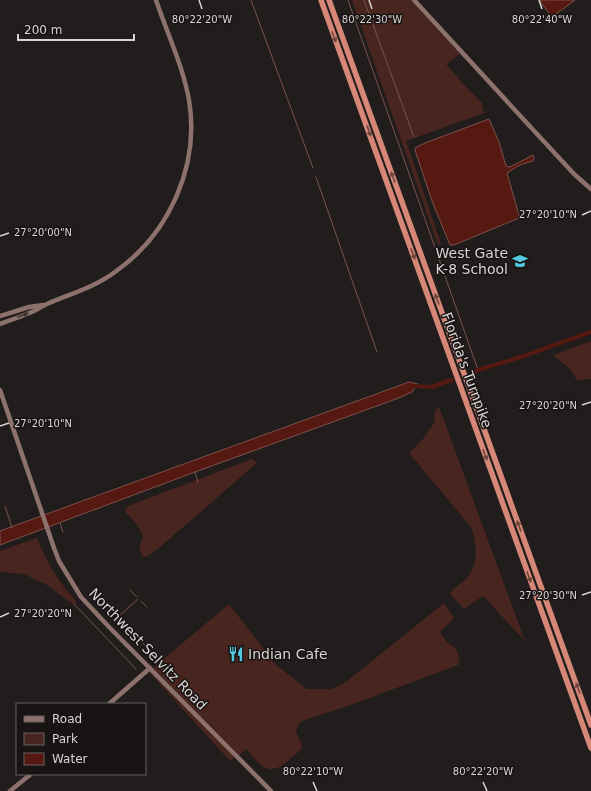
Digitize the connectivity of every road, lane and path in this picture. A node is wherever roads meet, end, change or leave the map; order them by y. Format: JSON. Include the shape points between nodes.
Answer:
{"nodes":[{"id":1,"x":156,"y":0,"type":"edge"},
{"id":2,"x":321,"y":0,"type":"edge"},
{"id":3,"x":329,"y":0,"type":"edge"},
{"id":4,"x":414,"y":0,"type":"edge"},
{"id":5,"x":591,"y":189,"type":"edge"},
{"id":6,"x":44,"y":304,"type":"junction"},
{"id":7,"x":0,"y":316,"type":"edge"},
{"id":8,"x":0,"y":324,"type":"edge"},
{"id":9,"x":0,"y":390,"type":"edge"},
{"id":10,"x":150,"y":668,"type":"junction"},
{"id":11,"x":110,"y":703,"type":"edge"},
{"id":12,"x":591,"y":725,"type":"edge"},
{"id":13,"x":591,"y":748,"type":"edge"},
{"id":14,"x":30,"y":775,"type":"edge"},
{"id":15,"x":10,"y":791,"type":"edge"},
{"id":16,"x":271,"y":791,"type":"edge"}],
"edges":[{"from":1,"to":6,"type":"street","via":[[180,68],[191,119],[189,155],[178,192],[172,207],[140,252],[114,273],[95,284]]},
{"from":2,"to":13,"type":"highway","name":"Florida's Turnpike","one_way":true},
{"from":12,"to":3,"type":"highway","name":"Florida's Turnpike","one_way":true},
{"from":4,"to":5,"type":"street","via":[[574,174]]},
{"from":6,"to":7,"type":"street"},
{"from":8,"to":6,"type":"street","one_way":true,"via":[[34,311]]},
{"from":9,"to":10,"type":"street","name":"Northwest Selvitz Road","via":[[59,561],[81,597]]},
{"from":10,"to":11,"type":"street"},
{"from":10,"to":16,"type":"street","name":"Northwest Selvitz Road"},
{"from":14,"to":15,"type":"street"}]}
